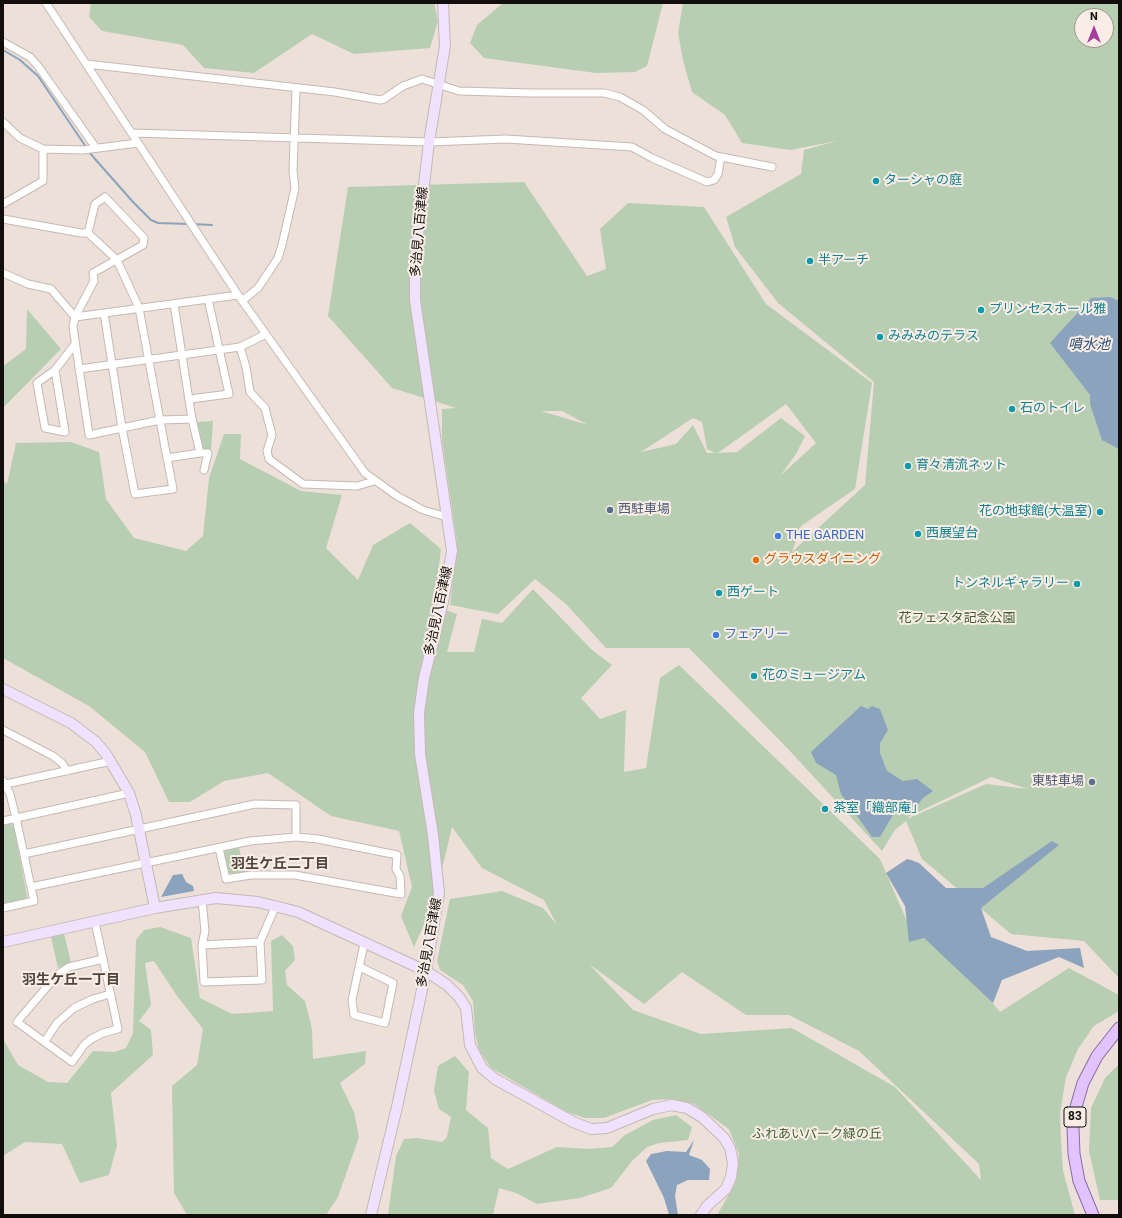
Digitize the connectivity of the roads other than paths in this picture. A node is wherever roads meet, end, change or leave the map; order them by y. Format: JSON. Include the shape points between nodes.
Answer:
{"nodes":[{"id":1,"x":46,"y":3,"type":"edge"},
{"id":2,"x":443,"y":3,"type":"edge"},
{"id":3,"x":3,"y":42,"type":"edge"},
{"id":4,"x":86,"y":64,"type":"junction"},
{"id":5,"x":439,"y":84,"type":"junction"},
{"id":6,"x":296,"y":89,"type":"junction"},
{"id":7,"x":3,"y":122,"type":"edge"},
{"id":8,"x":133,"y":133,"type":"junction"},
{"id":9,"x":294,"y":137,"type":"junction"},
{"id":10,"x":429,"y":142,"type":"junction"},
{"id":11,"x":138,"y":143,"type":"junction"},
{"id":12,"x":94,"y":149,"type":"junction"},
{"id":13,"x":43,"y":150,"type":"junction"},
{"id":14,"x":721,"y":157,"type":"junction"},
{"id":15,"x":772,"y":167,"type":"dead end"},
{"id":16,"x":3,"y":204,"type":"edge"},
{"id":17,"x":3,"y":219,"type":"edge"},
{"id":18,"x":88,"y":233,"type":"junction"},
{"id":19,"x":117,"y":260,"type":"junction"},
{"id":20,"x":3,"y":273,"type":"edge"},
{"id":21,"x":240,"y":298,"type":"junction"},
{"id":22,"x":208,"y":299,"type":"junction"},
{"id":23,"x":174,"y":304,"type":"junction"},
{"id":24,"x":139,"y":308,"type":"junction"},
{"id":25,"x":104,"y":313,"type":"junction"},
{"id":26,"x":75,"y":317,"type":"junction"},
{"id":27,"x":266,"y":334,"type":"junction"},
{"id":28,"x":75,"y":344,"type":"junction"},
{"id":29,"x":240,"y":347,"type":"junction"},
{"id":30,"x":218,"y":350,"type":"junction"},
{"id":31,"x":182,"y":355,"type":"junction"},
{"id":32,"x":148,"y":359,"type":"junction"},
{"id":33,"x":112,"y":364,"type":"junction"},
{"id":34,"x":79,"y":369,"type":"junction"},
{"id":35,"x":55,"y":370,"type":"junction"},
{"id":36,"x":190,"y":399,"type":"junction"},
{"id":37,"x":192,"y":418,"type":"junction"},
{"id":38,"x":160,"y":420,"type":"junction"},
{"id":39,"x":122,"y":428,"type":"junction"},
{"id":40,"x":200,"y":453,"type":"junction"},
{"id":41,"x":167,"y":458,"type":"junction"},
{"id":42,"x":204,"y":470,"type":"dead end"},
{"id":43,"x":374,"y":481,"type":"junction"},
{"id":44,"x":447,"y":517,"type":"junction"},
{"id":45,"x":3,"y":689,"type":"edge"},
{"id":46,"x":3,"y":730,"type":"edge"},
{"id":47,"x":111,"y":761,"type":"junction"},
{"id":48,"x":67,"y":771,"type":"junction"},
{"id":49,"x":4,"y":783,"type":"edge"},
{"id":50,"x":129,"y":793,"type":"junction"},
{"id":51,"x":16,"y":818,"type":"junction"},
{"id":52,"x":3,"y":821,"type":"edge"},
{"id":53,"x":139,"y":829,"type":"junction"},
{"id":54,"x":296,"y":837,"type":"junction"},
{"id":55,"x":220,"y":848,"type":"junction"},
{"id":56,"x":24,"y":854,"type":"junction"},
{"id":57,"x":147,"y":863,"type":"junction"},
{"id":58,"x":31,"y":887,"type":"junction"},
{"id":59,"x":202,"y":900,"type":"junction"},
{"id":60,"x":276,"y":905,"type":"junction"},
{"id":61,"x":3,"y":908,"type":"edge"},
{"id":62,"x":155,"y":908,"type":"junction"},
{"id":63,"x":95,"y":922,"type":"junction"},
{"id":64,"x":3,"y":942,"type":"edge"},
{"id":65,"x":260,"y":942,"type":"junction"},
{"id":66,"x":364,"y":944,"type":"junction"},
{"id":67,"x":202,"y":945,"type":"junction"},
{"id":68,"x":103,"y":959,"type":"junction"},
{"id":69,"x":360,"y":967,"type":"junction"},
{"id":70,"x":426,"y":971,"type":"junction"},
{"id":71,"x":110,"y":994,"type":"junction"},
{"id":72,"x":1119,"y":1028,"type":"edge"},
{"id":73,"x":45,"y":1041,"type":"junction"},
{"id":74,"x":371,"y":1215,"type":"edge"},
{"id":75,"x":701,"y":1215,"type":"edge"},
{"id":76,"x":1093,"y":1215,"type":"edge"}],
"edges":[{"from":1,"to":4,"type":"street"},
{"from":2,"to":5,"type":"main road","name":"多治見八百津線","via":[[445,46]]},
{"from":3,"to":12,"type":"street","via":[[30,58],[38,66]]},
{"from":4,"to":6,"type":"street"},
{"from":4,"to":8,"type":"street"},
{"from":5,"to":6,"type":"street","via":[[422,79],[414,81],[380,100]]},
{"from":5,"to":10,"type":"main road","name":"多治見八百津線"},
{"from":5,"to":14,"type":"street","via":[[459,91],[604,92],[620,97],[643,110],[665,129]]},
{"from":6,"to":9,"type":"street"},
{"from":7,"to":13,"type":"street","via":[[20,138]]},
{"from":8,"to":9,"type":"street"},
{"from":8,"to":11,"type":"street"},
{"from":9,"to":10,"type":"street"},
{"from":9,"to":21,"type":"street","via":[[294,188],[278,258],[258,288]]},
{"from":10,"to":14,"type":"street","via":[[506,139],[632,147],[708,182],[714,180],[718,174]]},
{"from":10,"to":44,"type":"main road","name":"多治見八百津線","via":[[415,261],[415,300]]},
{"from":11,"to":12,"type":"street"},
{"from":11,"to":21,"type":"street"},
{"from":12,"to":13,"type":"street"},
{"from":13,"to":16,"type":"street","via":[[43,181]]},
{"from":14,"to":15,"type":"street"},
{"from":17,"to":18,"type":"street"},
{"from":18,"to":19,"type":"street"},
{"from":18,"to":19,"type":"street","via":[[95,204],[105,197],[144,238],[143,245]]},
{"from":19,"to":24,"type":"street"},
{"from":19,"to":26,"type":"street","via":[[93,273],[94,281]]},
{"from":20,"to":26,"type":"street","via":[[28,284],[51,289]]},
{"from":21,"to":22,"type":"street"},
{"from":21,"to":27,"type":"street"},
{"from":22,"to":23,"type":"street"},
{"from":22,"to":30,"type":"street"},
{"from":23,"to":24,"type":"street"},
{"from":23,"to":31,"type":"street"},
{"from":24,"to":25,"type":"street"},
{"from":24,"to":32,"type":"street"},
{"from":25,"to":26,"type":"street"},
{"from":25,"to":33,"type":"street"},
{"from":26,"to":28,"type":"street"},
{"from":27,"to":29,"type":"street"},
{"from":27,"to":43,"type":"street","via":[[365,473]]},
{"from":28,"to":34,"type":"street"},
{"from":28,"to":35,"type":"street"},
{"from":29,"to":30,"type":"street"},
{"from":29,"to":43,"type":"street","via":[[250,392],[265,408],[272,435],[267,451],[269,459],[303,484],[357,486]]},
{"from":30,"to":31,"type":"street"},
{"from":30,"to":36,"type":"street","via":[[229,394]]},
{"from":31,"to":32,"type":"street"},
{"from":31,"to":36,"type":"street"},
{"from":32,"to":33,"type":"street"},
{"from":32,"to":38,"type":"street"},
{"from":33,"to":34,"type":"street"},
{"from":33,"to":39,"type":"street"},
{"from":34,"to":39,"type":"street","via":[[89,435]]},
{"from":35,"to":35,"type":"street","via":[[37,383],[45,428],[65,432]]},
{"from":36,"to":37,"type":"street"},
{"from":37,"to":38,"type":"street"},
{"from":37,"to":40,"type":"street"},
{"from":38,"to":39,"type":"street"},
{"from":38,"to":41,"type":"street"},
{"from":39,"to":41,"type":"street","via":[[135,494],[173,489]]},
{"from":40,"to":41,"type":"street"},
{"from":40,"to":42,"type":"street","via":[[208,453]]},
{"from":43,"to":44,"type":"street","via":[[423,510]]},
{"from":44,"to":70,"type":"main road","name":"多治見八百津線","via":[[452,551],[443,602],[424,678],[419,713],[420,754],[438,880],[437,908]]},
{"from":45,"to":47,"type":"main road","via":[[71,723],[96,742]]},
{"from":46,"to":48,"type":"street","via":[[53,756]]},
{"from":47,"to":48,"type":"street"},
{"from":47,"to":50,"type":"main road"},
{"from":48,"to":49,"type":"street"},
{"from":49,"to":51,"type":"street"},
{"from":50,"to":51,"type":"street"},
{"from":50,"to":53,"type":"main road"},
{"from":51,"to":52,"type":"street"},
{"from":51,"to":56,"type":"street"},
{"from":53,"to":54,"type":"street","via":[[255,804],[278,804],[296,805]]},
{"from":53,"to":56,"type":"street"},
{"from":53,"to":57,"type":"main road"},
{"from":54,"to":55,"type":"street","via":[[250,841]]},
{"from":54,"to":55,"type":"street","via":[[397,855],[396,869],[400,876],[401,894],[294,875],[251,875],[226,879]]},
{"from":55,"to":57,"type":"street"},
{"from":56,"to":58,"type":"street"},
{"from":57,"to":58,"type":"street"},
{"from":57,"to":62,"type":"main road"},
{"from":58,"to":61,"type":"street","via":[[34,901]]},
{"from":59,"to":60,"type":"main road","via":[[231,898]]},
{"from":59,"to":62,"type":"main road"},
{"from":59,"to":67,"type":"street","via":[[205,931]]},
{"from":60,"to":65,"type":"street"},
{"from":60,"to":66,"type":"main road","via":[[298,912]]},
{"from":62,"to":63,"type":"main road"},
{"from":63,"to":64,"type":"main road"},
{"from":63,"to":68,"type":"street"},
{"from":65,"to":67,"type":"street"},
{"from":65,"to":67,"type":"street","via":[[262,980],[204,982]]},
{"from":66,"to":69,"type":"street"},
{"from":66,"to":70,"type":"main road"},
{"from":68,"to":71,"type":"street"},
{"from":68,"to":73,"type":"street","via":[[69,967],[57,975],[17,1022]]},
{"from":69,"to":69,"type":"street","via":[[352,1000],[354,1015],[385,1022],[393,983]]},
{"from":70,"to":74,"type":"main road","name":"多治見八百津線"},
{"from":70,"to":75,"type":"main road","via":[[447,985],[466,1008],[470,1045],[482,1068],[495,1079],[567,1119],[591,1129],[607,1128],[654,1109],[672,1105],[687,1108],[717,1130],[730,1148],[732,1171],[726,1189]]},
{"from":71,"to":73,"type":"street","via":[[74,1008],[57,1023]]},
{"from":71,"to":73,"type":"street","via":[[118,1029],[91,1039],[72,1062]]},
{"from":72,"to":76,"type":"main road","number":"83","via":[[1097,1056],[1083,1083],[1076,1106],[1073,1128],[1078,1181]]}]}
